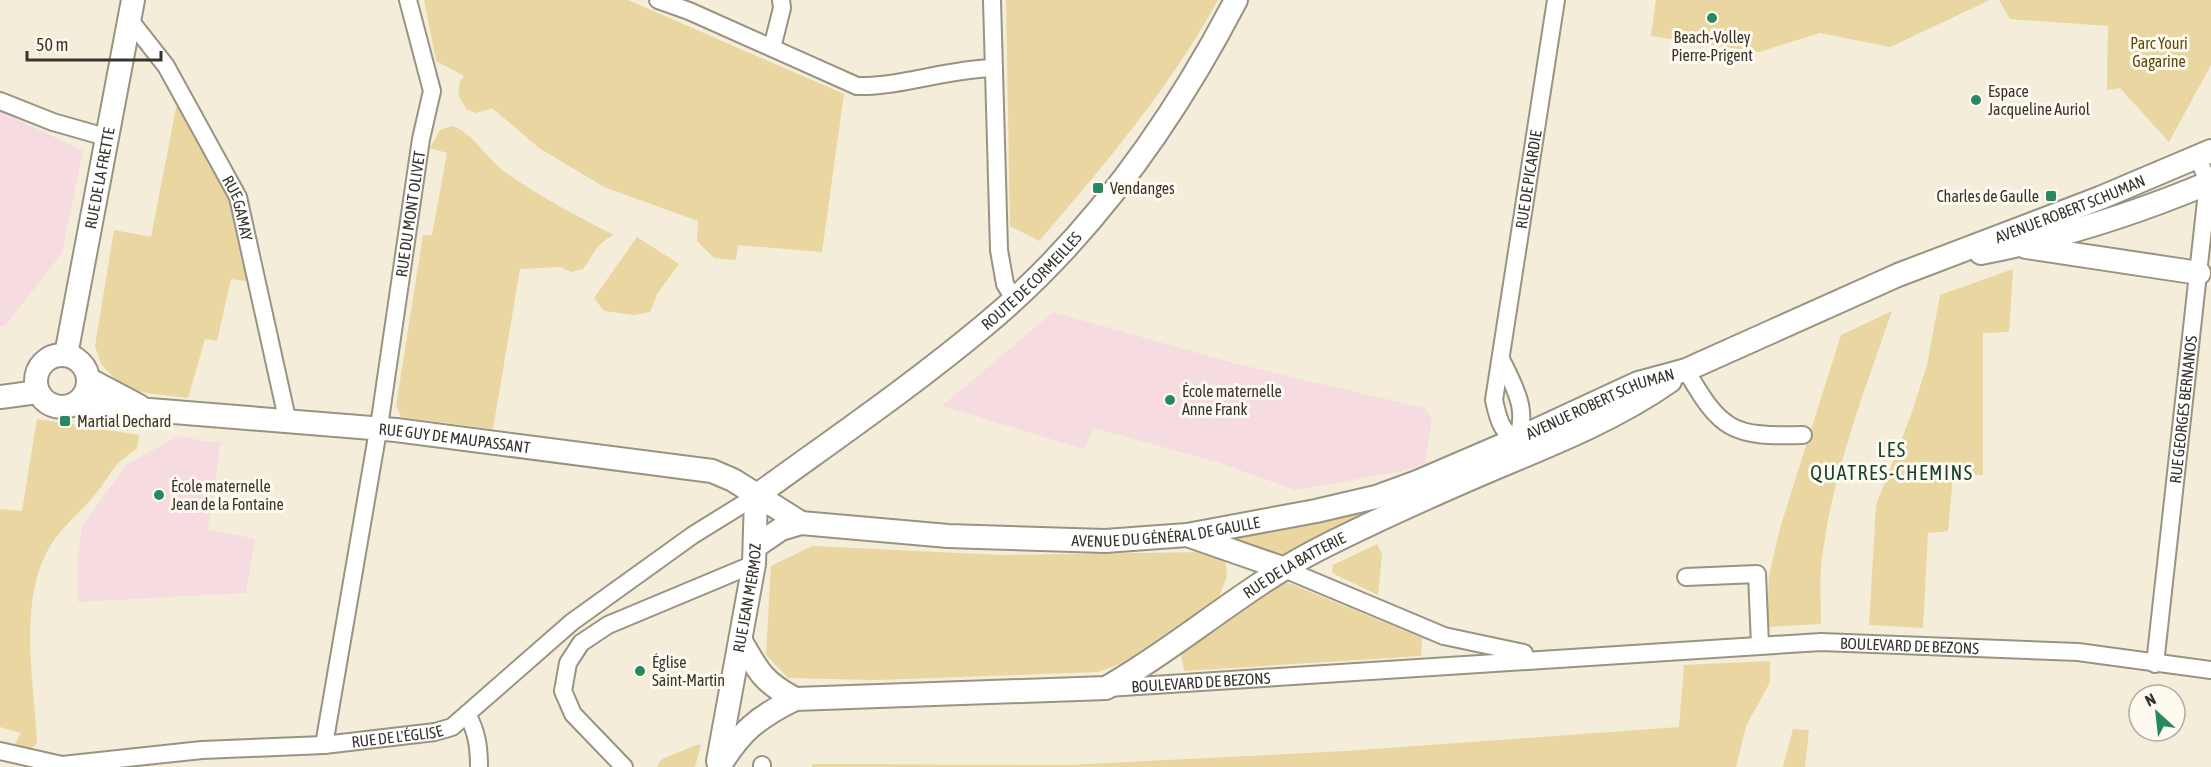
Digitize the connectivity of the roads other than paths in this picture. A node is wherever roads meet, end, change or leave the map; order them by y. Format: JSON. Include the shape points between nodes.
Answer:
{"nodes":[{"id":1,"x":408,"y":0,"type":"edge"},
{"id":2,"x":658,"y":0,"type":"edge"},
{"id":3,"x":781,"y":0,"type":"edge"},
{"id":4,"x":992,"y":0,"type":"edge"},
{"id":5,"x":1236,"y":0,"type":"edge"},
{"id":6,"x":1556,"y":0,"type":"edge"},
{"id":7,"x":689,"y":6,"type":"edge"},
{"id":8,"x":131,"y":10,"type":"edge"},
{"id":9,"x":772,"y":48,"type":"junction"},
{"id":10,"x":994,"y":68,"type":"junction"},
{"id":11,"x":0,"y":101,"type":"edge"},
{"id":12,"x":109,"y":138,"type":"junction"},
{"id":13,"x":2204,"y":154,"type":"edge"},
{"id":14,"x":2210,"y":183,"type":"edge"},
{"id":15,"x":2019,"y":246,"type":"junction"},
{"id":16,"x":1929,"y":263,"type":"junction"},
{"id":17,"x":2205,"y":274,"type":"edge"},
{"id":18,"x":1014,"y":299,"type":"junction"},
{"id":19,"x":66,"y":355,"type":"junction"},
{"id":20,"x":1500,"y":359,"type":"junction"},
{"id":21,"x":1686,"y":370,"type":"junction"},
{"id":22,"x":88,"y":379,"type":"junction"},
{"id":23,"x":38,"y":392,"type":"junction"},
{"id":24,"x":0,"y":397,"type":"edge"},
{"id":25,"x":75,"y":404,"type":"junction"},
{"id":26,"x":1522,"y":408,"type":"junction"},
{"id":27,"x":146,"y":409,"type":"junction"},
{"id":28,"x":1497,"y":416,"type":"junction"},
{"id":29,"x":288,"y":423,"type":"junction"},
{"id":30,"x":378,"y":429,"type":"junction"},
{"id":31,"x":1552,"y":434,"type":"junction"},
{"id":32,"x":1803,"y":435,"type":"dead end"},
{"id":33,"x":1520,"y":448,"type":"junction"},
{"id":34,"x":1494,"y":459,"type":"junction"},
{"id":35,"x":756,"y":496,"type":"junction"},
{"id":36,"x":801,"y":524,"type":"junction"},
{"id":37,"x":1186,"y":535,"type":"junction"},
{"id":38,"x":1244,"y":553,"type":"junction"},
{"id":39,"x":755,"y":555,"type":"junction"},
{"id":40,"x":1282,"y":568,"type":"junction"},
{"id":41,"x":1686,"y":578,"type":"dead end"},
{"id":42,"x":1224,"y":606,"type":"junction"},
{"id":43,"x":742,"y":643,"type":"junction"},
{"id":44,"x":1760,"y":645,"type":"junction"},
{"id":45,"x":1608,"y":654,"type":"junction"},
{"id":46,"x":2155,"y":664,"type":"junction"},
{"id":47,"x":2211,"y":670,"type":"edge"},
{"id":48,"x":1106,"y":688,"type":"junction"},
{"id":49,"x":795,"y":699,"type":"junction"},
{"id":50,"x":466,"y":714,"type":"junction"},
{"id":51,"x":324,"y":745,"type":"junction"},
{"id":52,"x":0,"y":751,"type":"edge"},
{"id":53,"x":62,"y":766,"type":"edge"},
{"id":54,"x":479,"y":767,"type":"edge"},
{"id":55,"x":624,"y":767,"type":"edge"},
{"id":56,"x":718,"y":767,"type":"edge"}],
"edges":[{"from":1,"to":30,"type":"street","name":"RUE DU MONT OLIVET","via":[[432,91],[421,139]]},
{"from":2,"to":7,"type":"street"},
{"from":3,"to":9,"type":"street"},
{"from":4,"to":10,"type":"street"},
{"from":5,"to":18,"type":"main road","name":"ROUTE DE CORMEILLES","via":[[1202,66],[1103,208]]},
{"from":6,"to":20,"type":"street","name":"RUE DE PICARDIE"},
{"from":7,"to":9,"type":"street"},
{"from":8,"to":12,"type":"main road","name":"RUE DE LA FRETTE"},
{"from":8,"to":29,"type":"street","name":"RUE GAMAY","via":[[238,197]]},
{"from":9,"to":10,"type":"street","via":[[857,86],[877,87],[962,69]]},
{"from":10,"to":18,"type":"street","via":[[999,250],[1005,284]]},
{"from":11,"to":12,"type":"street"},
{"from":12,"to":19,"type":"main road","name":"RUE DE LA FRETTE"},
{"from":13,"to":14,"type":"street","name":"RUE GEORGES BERNANOS"},
{"from":13,"to":16,"type":"main road","name":"AVENUE ROBERT SCHUMAN"},
{"from":14,"to":15,"type":"main road","name":"AVENUE ROBERT SCHUMAN"},
{"from":14,"to":17,"type":"street","name":"RUE GEORGES BERNANOS"},
{"from":15,"to":16,"type":"main road","name":"AVENUE ROBERT SCHUMAN"},
{"from":15,"to":17,"type":"main road"},
{"from":16,"to":21,"type":"main road","name":"AVENUE ROBERT SCHUMAN"},
{"from":17,"to":46,"type":"street","name":"RUE GEORGES BERNANOS"},
{"from":18,"to":35,"type":"main road","name":"ROUTE DE CORMEILLES","via":[[914,381]]},
{"from":19,"to":22,"type":"main road","via":[[81,363]]},
{"from":19,"to":23,"type":"main road","via":[[51,357],[39,367],[35,384]]},
{"from":20,"to":26,"type":"street"},
{"from":20,"to":28,"type":"street","name":"RUE DE PICARDIE","via":[[1494,399]]},
{"from":21,"to":31,"type":"main road","name":"AVENUE ROBERT SCHUMAN","via":[[1638,383]]},
{"from":21,"to":32,"type":"street","via":[[1716,417],[1738,430],[1768,436]]},
{"from":22,"to":25,"type":"main road","via":[[85,393]]},
{"from":22,"to":27,"type":"main road","name":"RUE GUY DE MAUPASSANT"},
{"from":23,"to":24,"type":"main road"},
{"from":23,"to":25,"type":"main road","via":[[50,405]]},
{"from":25,"to":27,"type":"main road","name":"RUE GUY DE MAUPASSANT"},
{"from":26,"to":31,"type":"street"},
{"from":26,"to":33,"type":"street"},
{"from":27,"to":29,"type":"main road","name":"RUE GUY DE MAUPASSANT"},
{"from":28,"to":33,"type":"street","via":[[1501,427]]},
{"from":28,"to":34,"type":"street","name":"RUE DE PICARDIE"},
{"from":29,"to":30,"type":"main road","name":"RUE GUY DE MAUPASSANT"},
{"from":30,"to":35,"type":"main road","name":"RUE GUY DE MAUPASSANT","via":[[712,471]]},
{"from":30,"to":51,"type":"street","name":"RUE DU MONT OLIVET"},
{"from":31,"to":33,"type":"main road","name":"AVENUE ROBERT SCHUMAN"},
{"from":33,"to":34,"type":"main road","name":"AVENUE DU GÉNÉRAL DE GAULLE"},
{"from":34,"to":37,"type":"main road","name":"AVENUE DU GÉNÉRAL DE GAULLE","via":[[1376,497]]},
{"from":34,"to":40,"type":"main road","name":"RUE DE LA BATTERIE"},
{"from":35,"to":36,"type":"main road","name":"AVENUE DU GÉNÉRAL DE GAULLE"},
{"from":35,"to":39,"type":"main road","name":"RUE JEAN MERMOZ"},
{"from":35,"to":50,"type":"street","name":"RUE DE L'ÉGLISE","via":[[572,622]]},
{"from":36,"to":37,"type":"main road","name":"AVENUE DU GÉNÉRAL DE GAULLE","via":[[948,536],[1079,540]]},
{"from":36,"to":39,"type":"main road","name":"AVENUE DU GÉNÉRAL DE GAULLE","via":[[781,529]]},
{"from":37,"to":38,"type":"main road"},
{"from":38,"to":40,"type":"main road"},
{"from":38,"to":42,"type":"main road","name":"RUE DE LA BATTERIE","via":[[1240,578]]},
{"from":39,"to":43,"type":"main road","name":"RUE JEAN MERMOZ"},
{"from":39,"to":55,"type":"street","via":[[608,625],[581,643],[568,663],[563,691],[573,714]]},
{"from":40,"to":42,"type":"main road","name":"RUE DE LA BATTERIE"},
{"from":40,"to":45,"type":"street","name":"BOULEVARD DE BEZONS","via":[[1444,636],[1517,653]]},
{"from":41,"to":44,"type":"street","via":[[1757,574]]},
{"from":42,"to":48,"type":"main road","name":"RUE DE LA BATTERIE","via":[[1136,671]]},
{"from":43,"to":49,"type":"main road","via":[[770,686]]},
{"from":43,"to":56,"type":"main road","name":"RUE JEAN MERMOZ"},
{"from":44,"to":45,"type":"street","name":"BOULEVARD DE BEZONS"},
{"from":44,"to":46,"type":"street","name":"BOULEVARD DE BEZONS","via":[[1904,643],[2078,652]]},
{"from":45,"to":48,"type":"street","name":"BOULEVARD DE BEZONS"},
{"from":46,"to":47,"type":"street","name":"BOULEVARD DE BEZONS"},
{"from":48,"to":49,"type":"main road","name":"BOULEVARD DE BEZONS"},
{"from":49,"to":56,"type":"main road","name":"BOULEVARD DE BEZONS","via":[[749,726]]},
{"from":50,"to":51,"type":"street","name":"RUE DE L'ÉGLISE","via":[[452,726],[435,732]]},
{"from":50,"to":54,"type":"street","via":[[479,747]]},
{"from":51,"to":53,"type":"street","name":"RUE DE L'ÉGLISE","via":[[202,750]]},
{"from":52,"to":53,"type":"street","name":"RUE DE L'ÉGLISE"}]}
